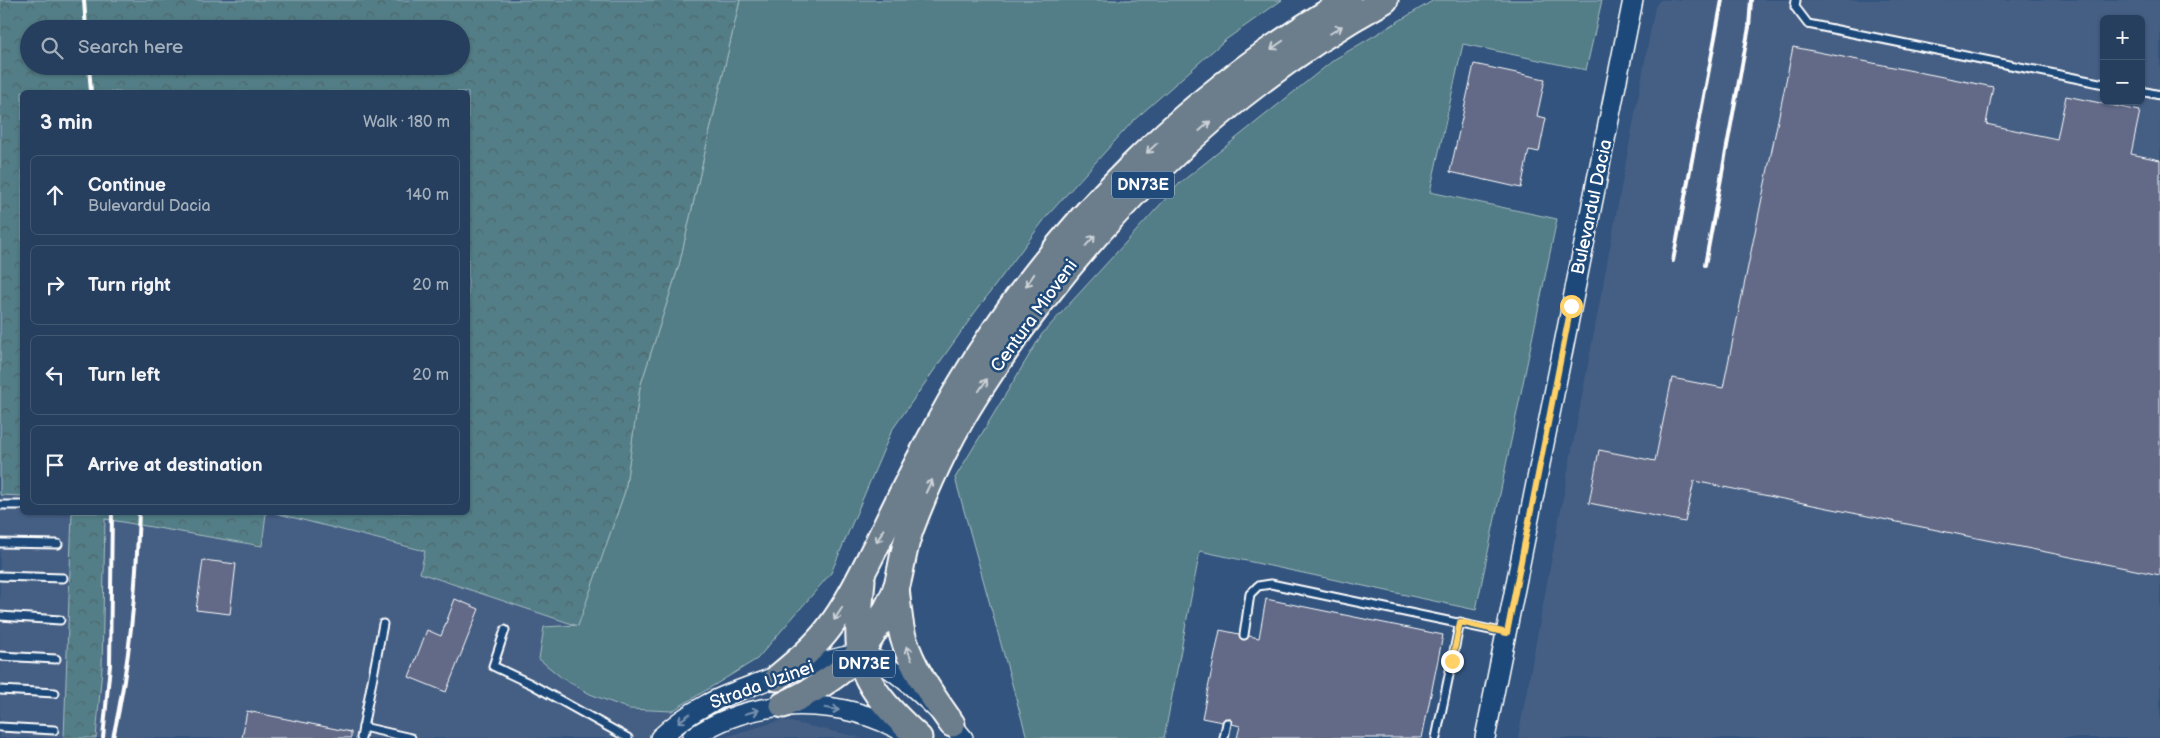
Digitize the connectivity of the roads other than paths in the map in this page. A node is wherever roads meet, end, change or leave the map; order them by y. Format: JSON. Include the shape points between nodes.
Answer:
{"nodes":[{"id":1,"x":1348,"y":0,"type":"edge"},
{"id":2,"x":1385,"y":0,"type":"edge"},
{"id":3,"x":1634,"y":0,"type":"edge"},
{"id":4,"x":1796,"y":0,"type":"edge"},
{"id":5,"x":2100,"y":83,"type":"edge"},
{"id":6,"x":2145,"y":92,"type":"edge"},
{"id":7,"x":2160,"y":95,"type":"edge"},
{"id":8,"x":950,"y":423,"type":"junction"},
{"id":9,"x":0,"y":505,"type":"edge"},
{"id":10,"x":20,"y":505,"type":"edge"},
{"id":11,"x":0,"y":543,"type":"edge"},
{"id":12,"x":58,"y":544,"type":"dead end"},
{"id":13,"x":863,"y":572,"type":"junction"},
{"id":14,"x":0,"y":576,"type":"edge"},
{"id":15,"x":63,"y":578,"type":"dead end"},
{"id":16,"x":896,"y":588,"type":"junction"},
{"id":17,"x":0,"y":616,"type":"edge"},
{"id":18,"x":60,"y":620,"type":"dead end"},
{"id":19,"x":1460,"y":622,"type":"junction"},
{"id":20,"x":383,"y":624,"type":"dead end"},
{"id":21,"x":505,"y":630,"type":"dead end"},
{"id":22,"x":1507,"y":633,"type":"junction"},
{"id":23,"x":1244,"y":635,"type":"dead end"},
{"id":24,"x":860,"y":655,"type":"junction"},
{"id":25,"x":0,"y":656,"type":"edge"},
{"id":26,"x":56,"y":659,"type":"dead end"},
{"id":27,"x":777,"y":678,"type":"junction"},
{"id":28,"x":0,"y":690,"type":"edge"},
{"id":29,"x":55,"y":692,"type":"dead end"},
{"id":30,"x":783,"y":705,"type":"junction"},
{"id":31,"x":1227,"y":723,"type":"dead end"},
{"id":32,"x":0,"y":727,"type":"edge"},
{"id":33,"x":363,"y":727,"type":"junction"},
{"id":34,"x":54,"y":730,"type":"dead end"},
{"id":35,"x":957,"y":731,"type":"edge"},
{"id":36,"x":360,"y":738,"type":"edge"},
{"id":37,"x":411,"y":738,"type":"edge"},
{"id":38,"x":628,"y":738,"type":"edge"},
{"id":39,"x":660,"y":738,"type":"edge"},
{"id":40,"x":692,"y":738,"type":"edge"},
{"id":41,"x":914,"y":738,"type":"edge"},
{"id":42,"x":919,"y":738,"type":"edge"},
{"id":43,"x":1224,"y":738,"type":"edge"},
{"id":44,"x":1436,"y":738,"type":"edge"},
{"id":45,"x":1485,"y":738,"type":"edge"}],
"edges":[{"from":1,"to":8,"type":"highway","name":"Centura Mioveni","number":"DN73E","one_way":true,"via":[[1279,43],[1234,77],[1190,113],[1108,191],[1038,268],[985,347]]},
{"from":8,"to":2,"type":"highway","name":"Centura Mioveni","number":"DN73E","one_way":true,"via":[[986,380],[1048,293],[1092,239],[1148,179],[1217,115],[1252,88],[1309,47]]},
{"from":3,"to":22,"type":"main road","name":"Bulevardul Dacia"},
{"from":4,"to":5,"type":"lane","via":[[1795,7],[1808,24]]},
{"from":6,"to":7,"type":"lane"},
{"from":8,"to":13,"type":"highway","name":"Centura Mioveni","number":"DN73E","one_way":true},
{"from":16,"to":8,"type":"highway","name":"Centura Mioveni","number":"DN73E","one_way":true,"via":[[910,530]]},
{"from":9,"to":10,"type":"lane"},
{"from":11,"to":12,"type":"lane"},
{"from":13,"to":24,"type":"highway","number":"DN73E"},
{"from":13,"to":27,"type":"highway","name":"Centura Mioveni","number":"DN73E","one_way":true,"via":[[815,645]]},
{"from":14,"to":15,"type":"lane"},
{"from":16,"to":24,"type":"highway","name":"Centura Mioveni","number":"DN73E"},
{"from":35,"to":16,"type":"highway","number":"DN73E","one_way":true,"via":[[917,672],[909,654]]},
{"from":17,"to":18,"type":"lane"},
{"from":19,"to":22,"type":"lane"},
{"from":19,"to":23,"type":"lane","via":[[1271,584],[1258,586],[1250,594]]},
{"from":19,"to":44,"type":"lane"},
{"from":20,"to":33,"type":"lane"},
{"from":21,"to":38,"type":"lane","via":[[493,666]]},
{"from":22,"to":45,"type":"main road","name":"Bulevardul Dacia"},
{"from":24,"to":27,"type":"main road","name":"Strada Uzinei","via":[[814,665]]},
{"from":24,"to":30,"type":"highway","name":"Centura Mioveni","number":"DN73E","via":[[839,674]]},
{"from":24,"to":35,"type":"main road","via":[[893,670]]},
{"from":24,"to":42,"type":"highway","number":"DN73E","via":[[868,677],[887,705]]},
{"from":25,"to":26,"type":"lane"},
{"from":27,"to":39,"type":"main road","name":"Strada Uzinei","one_way":true,"via":[[707,704]]},
{"from":28,"to":29,"type":"lane"},
{"from":40,"to":30,"type":"main road","name":"Strada Uzinei","one_way":true,"via":[[732,718]]},
{"from":30,"to":41,"type":"main road","name":"Strada Uzinei","one_way":true,"via":[[860,714],[882,721]]},
{"from":31,"to":43,"type":"lane"},
{"from":32,"to":34,"type":"lane"},
{"from":33,"to":36,"type":"lane"},
{"from":33,"to":37,"type":"lane"}]}
